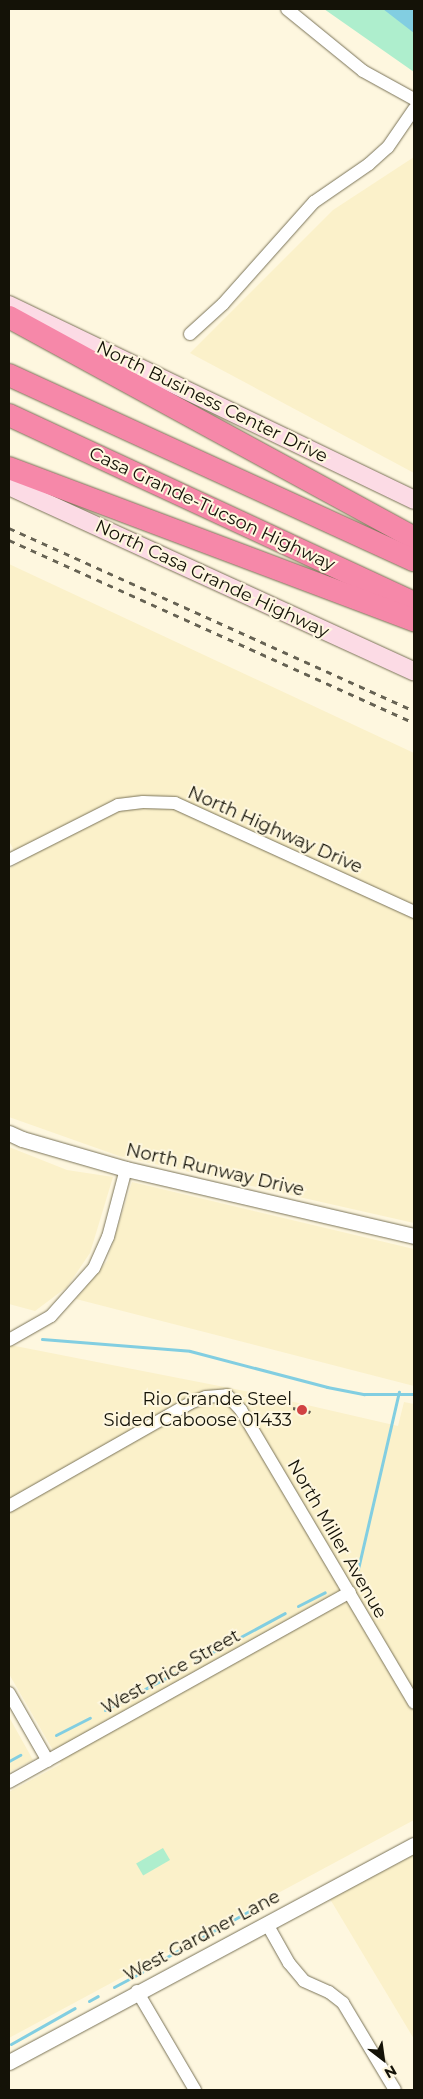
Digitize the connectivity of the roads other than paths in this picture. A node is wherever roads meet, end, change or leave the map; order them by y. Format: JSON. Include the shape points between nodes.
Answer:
{"nodes":[{"id":1,"x":287,"y":9,"type":"edge"},
{"id":2,"x":414,"y":99,"type":"edge"},
{"id":3,"x":414,"y":109,"type":"edge"},
{"id":4,"x":9,"y":306,"type":"edge"},
{"id":5,"x":9,"y":317,"type":"edge"},
{"id":6,"x":190,"y":334,"type":"dead end"},
{"id":7,"x":9,"y":375,"type":"edge"},
{"id":8,"x":9,"y":415,"type":"edge"},
{"id":9,"x":9,"y":468,"type":"edge"},
{"id":10,"x":9,"y":486,"type":"edge"},
{"id":11,"x":414,"y":500,"type":"edge"},
{"id":12,"x":414,"y":538,"type":"edge"},
{"id":13,"x":414,"y":560,"type":"edge"},
{"id":14,"x":414,"y":603,"type":"edge"},
{"id":15,"x":414,"y":620,"type":"edge"},
{"id":16,"x":414,"y":672,"type":"edge"},
{"id":17,"x":9,"y":860,"type":"edge"},
{"id":18,"x":414,"y":912,"type":"edge"},
{"id":19,"x":9,"y":1132,"type":"edge"},
{"id":20,"x":126,"y":1169,"type":"junction"},
{"id":21,"x":414,"y":1236,"type":"edge"},
{"id":22,"x":9,"y":1340,"type":"edge"},
{"id":23,"x":9,"y":1506,"type":"edge"},
{"id":24,"x":350,"y":1592,"type":"junction"},
{"id":25,"x":9,"y":1692,"type":"edge"},
{"id":26,"x":414,"y":1703,"type":"edge"},
{"id":27,"x":48,"y":1761,"type":"junction"},
{"id":28,"x":9,"y":1782,"type":"edge"},
{"id":29,"x":414,"y":1845,"type":"edge"},
{"id":30,"x":267,"y":1924,"type":"junction"},
{"id":31,"x":137,"y":1992,"type":"junction"},
{"id":32,"x":9,"y":2062,"type":"edge"},
{"id":33,"x":195,"y":2090,"type":"edge"},
{"id":34,"x":396,"y":2090,"type":"edge"}],
"edges":[{"from":1,"to":2,"type":"street","via":[[363,71]]},
{"from":3,"to":6,"type":"street","via":[[388,147],[314,202],[223,304]]},
{"from":4,"to":11,"type":"main road","name":"North Business Center Drive"},
{"from":5,"to":12,"type":"highway"},
{"from":7,"to":13,"type":"highway","name":"Casa Grande-Tucson Highway"},
{"from":8,"to":14,"type":"highway","name":"Casa Grande-Tucson Highway"},
{"from":9,"to":15,"type":"highway"},
{"from":10,"to":16,"type":"main road","name":"North Casa Grande Highway"},
{"from":17,"to":18,"type":"street","name":"North Highway Drive","via":[[118,805],[175,803]]},
{"from":19,"to":20,"type":"street","name":"North Runway Drive","via":[[22,1139]]},
{"from":20,"to":21,"type":"street","name":"North Runway Drive"},
{"from":20,"to":22,"type":"street","via":[[108,1236],[94,1268],[51,1316]]},
{"from":23,"to":24,"type":"street","name":"North Miller Avenue","via":[[190,1403],[227,1395],[241,1410]]},
{"from":24,"to":26,"type":"street","name":"North Miller Avenue"},
{"from":24,"to":27,"type":"street","name":"West Price Street"},
{"from":25,"to":27,"type":"street"},
{"from":27,"to":28,"type":"street","name":"West Price Street"},
{"from":29,"to":30,"type":"street","name":"West Gardner Lane"},
{"from":30,"to":31,"type":"street","name":"West Gardner Lane"},
{"from":30,"to":34,"type":"street","via":[[289,1963],[304,1981],[329,1992],[343,2003]]},
{"from":31,"to":32,"type":"street","name":"West Gardner Lane"},
{"from":31,"to":33,"type":"street"}]}
